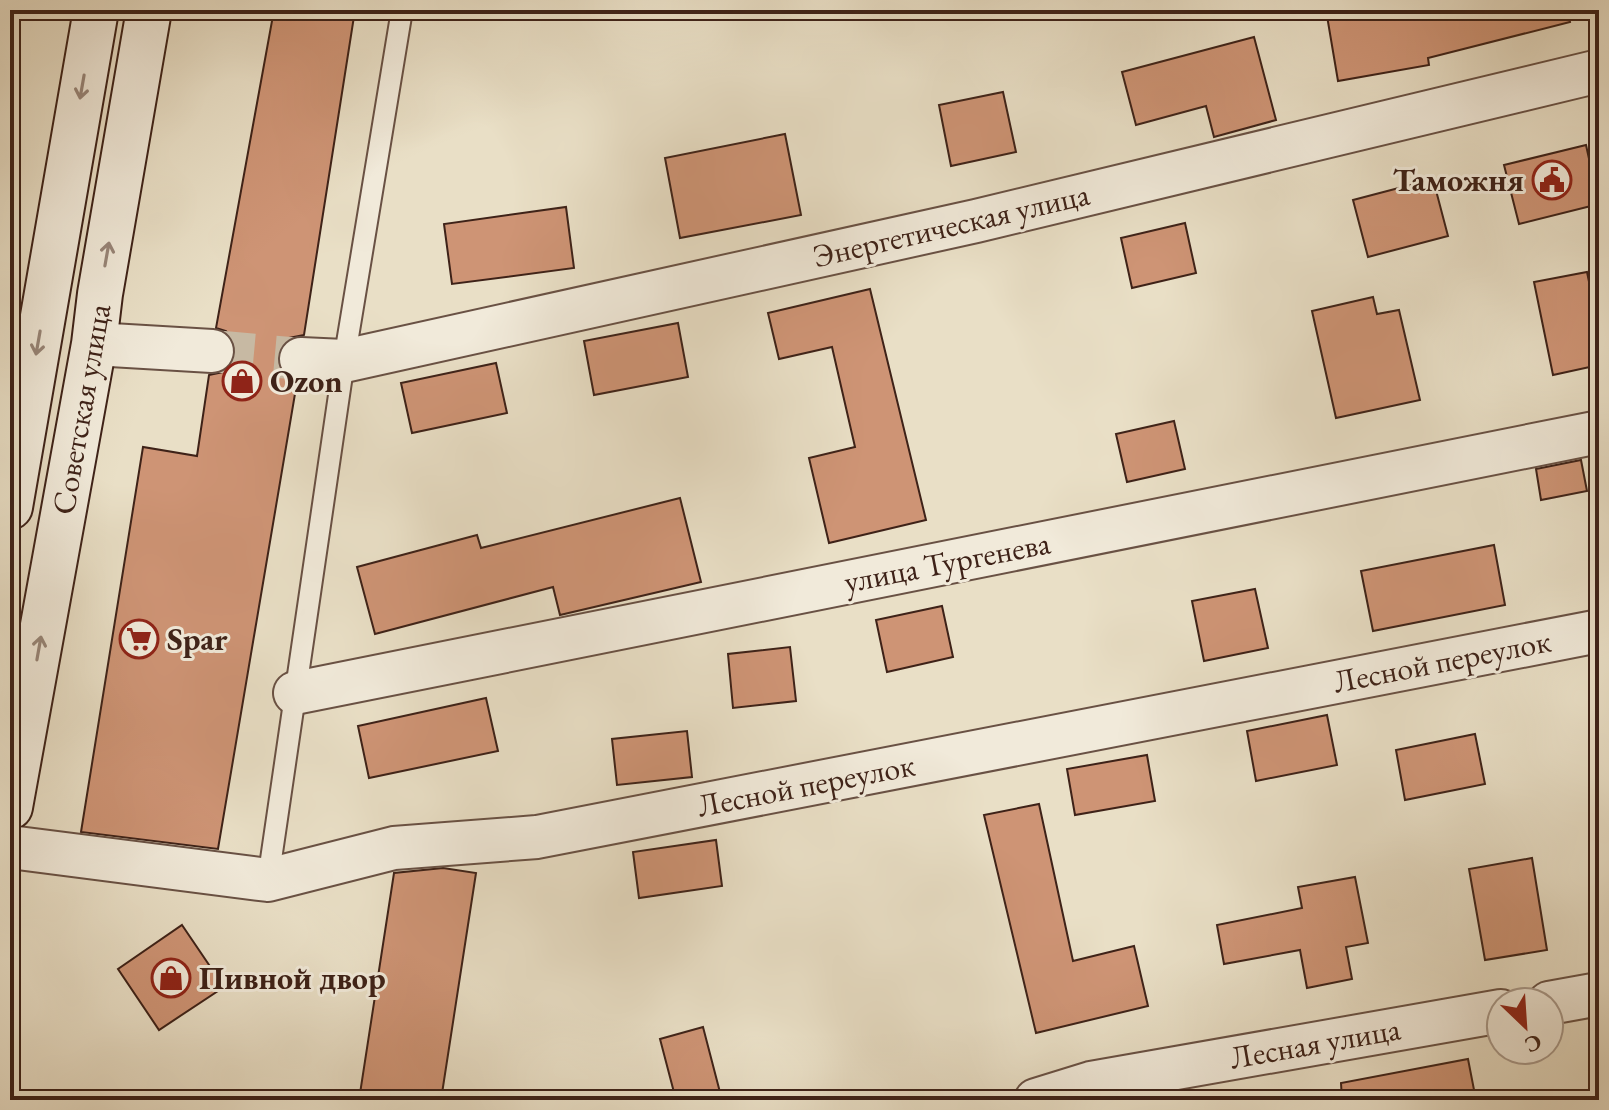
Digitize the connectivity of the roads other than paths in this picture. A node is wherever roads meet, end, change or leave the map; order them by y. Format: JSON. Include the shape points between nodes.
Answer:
{"nodes":[{"id":1,"x":96,"y":10,"type":"edge"},
{"id":2,"x":149,"y":10,"type":"edge"},
{"id":3,"x":402,"y":10,"type":"edge"},
{"id":4,"x":1599,"y":71,"type":"edge"},
{"id":5,"x":94,"y":344,"type":"junction"},
{"id":6,"x":212,"y":351,"type":"tunnel mouth"},
{"id":7,"x":301,"y":359,"type":"tunnel mouth"},
{"id":8,"x":344,"y":361,"type":"junction"},
{"id":9,"x":1599,"y":432,"type":"edge"},
{"id":10,"x":10,"y":507,"type":"edge"},
{"id":11,"x":1599,"y":631,"type":"edge"},
{"id":12,"x":295,"y":693,"type":"junction"},
{"id":13,"x":10,"y":807,"type":"edge"},
{"id":14,"x":10,"y":847,"type":"edge"},
{"id":15,"x":268,"y":880,"type":"junction"},
{"id":16,"x":1599,"y":994,"type":"edge"},
{"id":17,"x":1565,"y":1000,"type":"edge"},
{"id":18,"x":1485,"y":1014,"type":"edge"},
{"id":19,"x":1036,"y":1100,"type":"edge"}],
"edges":[{"from":1,"to":10,"type":"main road","name":"Советская улица","one_way":true},
{"from":5,"to":2,"type":"main road","name":"Советская улица","one_way":true},
{"from":3,"to":8,"type":"lane"},
{"from":4,"to":8,"type":"street","name":"Энергетическая улица","via":[[976,221]]},
{"from":5,"to":6,"type":"street"},
{"from":13,"to":5,"type":"main road","name":"Советская улица","one_way":true},
{"from":7,"to":8,"type":"street","name":"Энергетическая улица"},
{"from":8,"to":12,"type":"lane"},
{"from":9,"to":12,"type":"street","name":"улица Тургенева"},
{"from":11,"to":15,"type":"street","name":"Лесной переулок","via":[[537,837],[394,848]]},
{"from":12,"to":15,"type":"lane"},
{"from":14,"to":15,"type":"street","name":"Лесной переулок"},
{"from":16,"to":17,"type":"street"},
{"from":18,"to":19,"type":"street","name":"Лесная улица","via":[[1091,1083]]}]}
